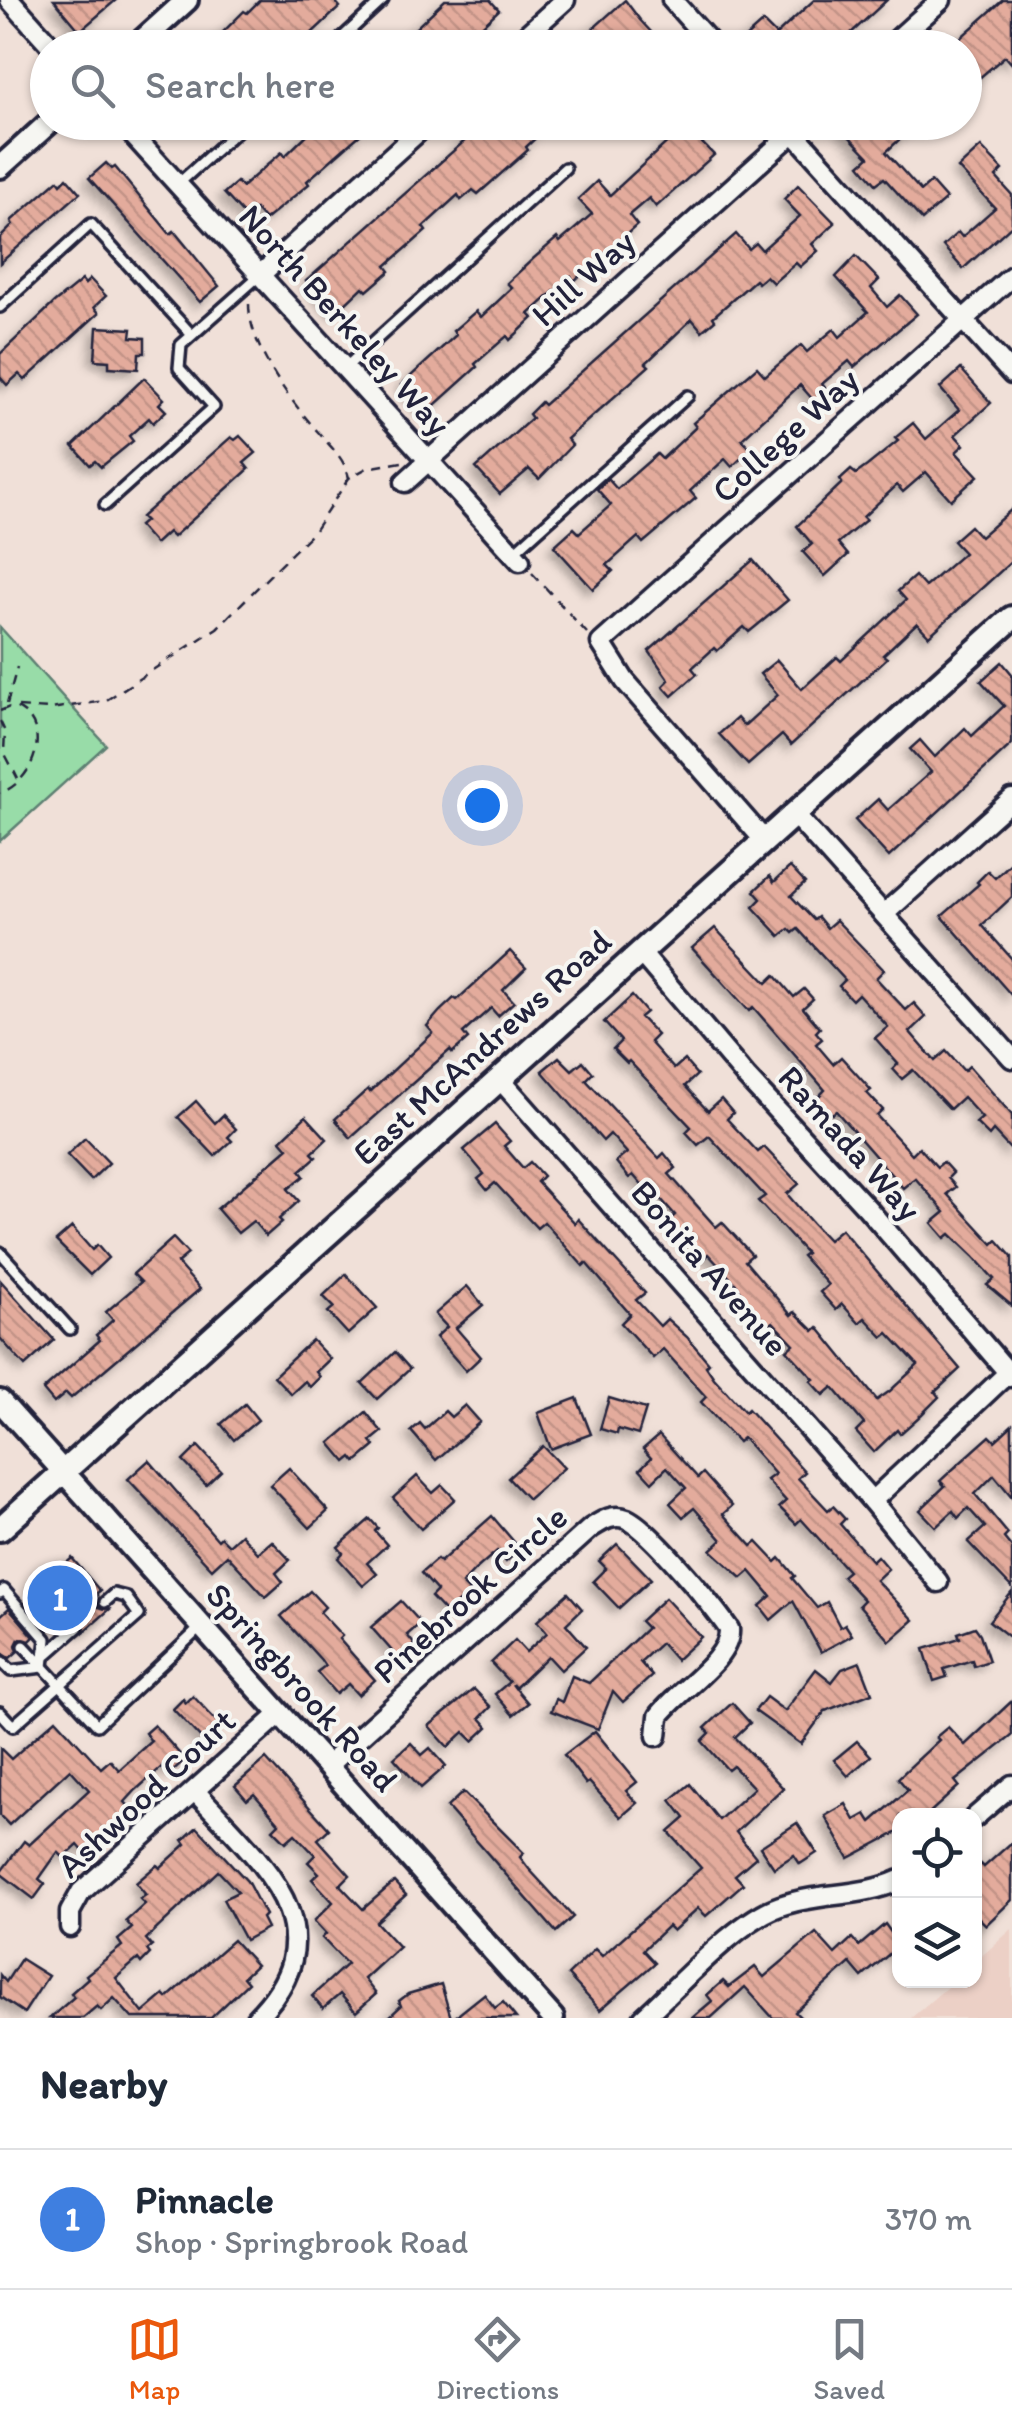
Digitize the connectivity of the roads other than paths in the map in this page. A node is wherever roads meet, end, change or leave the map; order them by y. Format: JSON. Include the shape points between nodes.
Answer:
{"nodes":[{"id":1,"x":10,"y":0,"type":"edge"},
{"id":2,"x":187,"y":0,"type":"edge"},
{"id":3,"x":384,"y":0,"type":"edge"},
{"id":4,"x":565,"y":0,"type":"edge"},
{"id":5,"x":672,"y":0,"type":"edge"},
{"id":6,"x":942,"y":0,"type":"edge"},
{"id":7,"x":37,"y":30,"type":"edge"},
{"id":8,"x":154,"y":30,"type":"edge"},
{"id":9,"x":350,"y":30,"type":"edge"},
{"id":10,"x":532,"y":30,"type":"edge"},
{"id":11,"x":699,"y":30,"type":"edge"},
{"id":12,"x":908,"y":30,"type":"edge"},
{"id":13,"x":30,"y":140,"type":"edge"},
{"id":14,"x":138,"y":140,"type":"edge"},
{"id":15,"x":227,"y":140,"type":"edge"},
{"id":16,"x":409,"y":140,"type":"edge"},
{"id":17,"x":779,"y":140,"type":"edge"},
{"id":18,"x":806,"y":140,"type":"edge"},
{"id":19,"x":0,"y":168,"type":"edge"},
{"id":20,"x":565,"y":168,"type":"dead end"},
{"id":21,"x":178,"y":184,"type":"junction"},
{"id":22,"x":260,"y":274,"type":"junction"},
{"id":23,"x":1012,"y":276,"type":"edge"},
{"id":24,"x":0,"y":307,"type":"edge"},
{"id":25,"x":964,"y":319,"type":"junction"},
{"id":26,"x":191,"y":334,"type":"junction"},
{"id":27,"x":345,"y":368,"type":"junction"},
{"id":28,"x":1012,"y":374,"type":"edge"},
{"id":29,"x":688,"y":396,"type":"dead end"},
{"id":30,"x":429,"y":461,"type":"junction"},
{"id":31,"x":405,"y":482,"type":"dead end"},
{"id":32,"x":106,"y":505,"type":"dead end"},
{"id":33,"x":516,"y":557,"type":"joint"},
{"id":34,"x":1012,"y":618,"type":"edge"},
{"id":35,"x":1012,"y":799,"type":"edge"},
{"id":36,"x":794,"y":814,"type":"junction"},
{"id":37,"x":764,"y":840,"type":"junction"},
{"id":38,"x":884,"y":914,"type":"junction"},
{"id":39,"x":640,"y":952,"type":"junction"},
{"id":40,"x":1012,"y":1058,"type":"edge"},
{"id":41,"x":499,"y":1078,"type":"junction"},
{"id":42,"x":0,"y":1252,"type":"edge"},
{"id":43,"x":70,"y":1329,"type":"dead end"},
{"id":44,"x":1010,"y":1375,"type":"edge"},
{"id":45,"x":0,"y":1401,"type":"edge"},
{"id":46,"x":64,"y":1472,"type":"junction"},
{"id":47,"x":872,"y":1501,"type":"junction"},
{"id":48,"x":0,"y":1529,"type":"edge"},
{"id":49,"x":938,"y":1582,"type":"dead end"},
{"id":50,"x":0,"y":1593,"type":"edge"},
{"id":51,"x":105,"y":1602,"type":"dead end"},
{"id":52,"x":203,"y":1625,"type":"junction"},
{"id":53,"x":78,"y":1626,"type":"dead end"},
{"id":54,"x":24,"y":1646,"type":"dead end"},
{"id":55,"x":0,"y":1660,"type":"edge"},
{"id":56,"x":44,"y":1662,"type":"junction"},
{"id":57,"x":59,"y":1685,"type":"junction"},
{"id":58,"x":0,"y":1712,"type":"edge"},
{"id":59,"x":281,"y":1713,"type":"junction"},
{"id":60,"x":657,"y":1736,"type":"dead end"},
{"id":61,"x":328,"y":1765,"type":"junction"},
{"id":62,"x":1012,"y":1785,"type":"edge"},
{"id":63,"x":195,"y":1791,"type":"junction"},
{"id":64,"x":982,"y":1811,"type":"edge"},
{"id":65,"x":892,"y":1883,"type":"edge"},
{"id":66,"x":70,"y":1927,"type":"dead end"},
{"id":67,"x":256,"y":2018,"type":"edge"},
{"id":68,"x":554,"y":2018,"type":"edge"},
{"id":69,"x":644,"y":2018,"type":"edge"}],
"edges":[{"from":1,"to":7,"type":"street"},
{"from":2,"to":8,"type":"street"},
{"from":3,"to":9,"type":"lane"},
{"from":4,"to":10,"type":"street"},
{"from":5,"to":11,"type":"street"},
{"from":6,"to":12,"type":"street"},
{"from":13,"to":19,"type":"street"},
{"from":14,"to":21,"type":"street","name":"North Berkeley Way"},
{"from":15,"to":21,"type":"lane"},
{"from":16,"to":22,"type":"street"},
{"from":17,"to":30,"type":"street","name":"Hill Way"},
{"from":18,"to":25,"type":"street"},
{"from":20,"to":27,"type":"lane"},
{"from":21,"to":22,"type":"street","name":"North Berkeley Way"},
{"from":22,"to":26,"type":"lane"},
{"from":22,"to":27,"type":"street","name":"North Berkeley Way"},
{"from":23,"to":25,"type":"street","name":"College Way"},
{"from":24,"to":26,"type":"lane","via":[[91,224]]},
{"from":25,"to":28,"type":"street"},
{"from":25,"to":37,"type":"street","name":"College Way","via":[[600,643],[624,682]]},
{"from":26,"to":32,"type":"lane","via":[[181,345],[178,368],[214,407]]},
{"from":27,"to":30,"type":"street","name":"North Berkeley Way"},
{"from":29,"to":33,"type":"lane"},
{"from":30,"to":31,"type":"street","name":"Hill Way"},
{"from":30,"to":33,"type":"street","name":"North Berkeley Way"},
{"from":34,"to":36,"type":"main road","name":"East McAndrews Road"},
{"from":35,"to":38,"type":"street"},
{"from":36,"to":37,"type":"main road","name":"East McAndrews Road"},
{"from":36,"to":38,"type":"street"},
{"from":37,"to":39,"type":"main road","name":"East McAndrews Road"},
{"from":38,"to":40,"type":"street"},
{"from":39,"to":41,"type":"main road","name":"East McAndrews Road"},
{"from":39,"to":44,"type":"street","name":"Ramada Way"},
{"from":41,"to":46,"type":"main road","name":"East McAndrews Road"},
{"from":41,"to":47,"type":"street","name":"Bonita Avenue"},
{"from":42,"to":43,"type":"lane"},
{"from":44,"to":47,"type":"street"},
{"from":45,"to":46,"type":"street","name":"Springbrook Road"},
{"from":46,"to":48,"type":"main road","name":"East McAndrews Road"},
{"from":46,"to":52,"type":"street","name":"Springbrook Road"},
{"from":47,"to":49,"type":"street","name":"Bonita Avenue"},
{"from":50,"to":56,"type":"lane","via":[[46,1639]]},
{"from":51,"to":57,"type":"lane","via":[[114,1594],[126,1597],[138,1615]]},
{"from":52,"to":57,"type":"lane","via":[[97,1726]]},
{"from":52,"to":59,"type":"street","name":"Springbrook Road"},
{"from":53,"to":56,"type":"lane"},
{"from":54,"to":56,"type":"lane"},
{"from":55,"to":56,"type":"lane","via":[[11,1672]]},
{"from":56,"to":57,"type":"lane"},
{"from":57,"to":58,"type":"lane","via":[[13,1726]]},
{"from":59,"to":61,"type":"street","name":"Springbrook Road"},
{"from":59,"to":63,"type":"street","name":"Ashwood Court"},
{"from":60,"to":61,"type":"street","name":"Pinebrook Circle","via":[[659,1716],[722,1654],[728,1629],[645,1533],[615,1517],[591,1528]]},
{"from":61,"to":68,"type":"street","name":"Springbrook Road"},
{"from":62,"to":64,"type":"street"},
{"from":63,"to":66,"type":"street","name":"Ashwood Court","via":[[81,1892]]},
{"from":63,"to":67,"type":"street","via":[[269,1872],[292,1914],[292,1963]]},
{"from":65,"to":69,"type":"street","via":[[761,1916]]}]}
